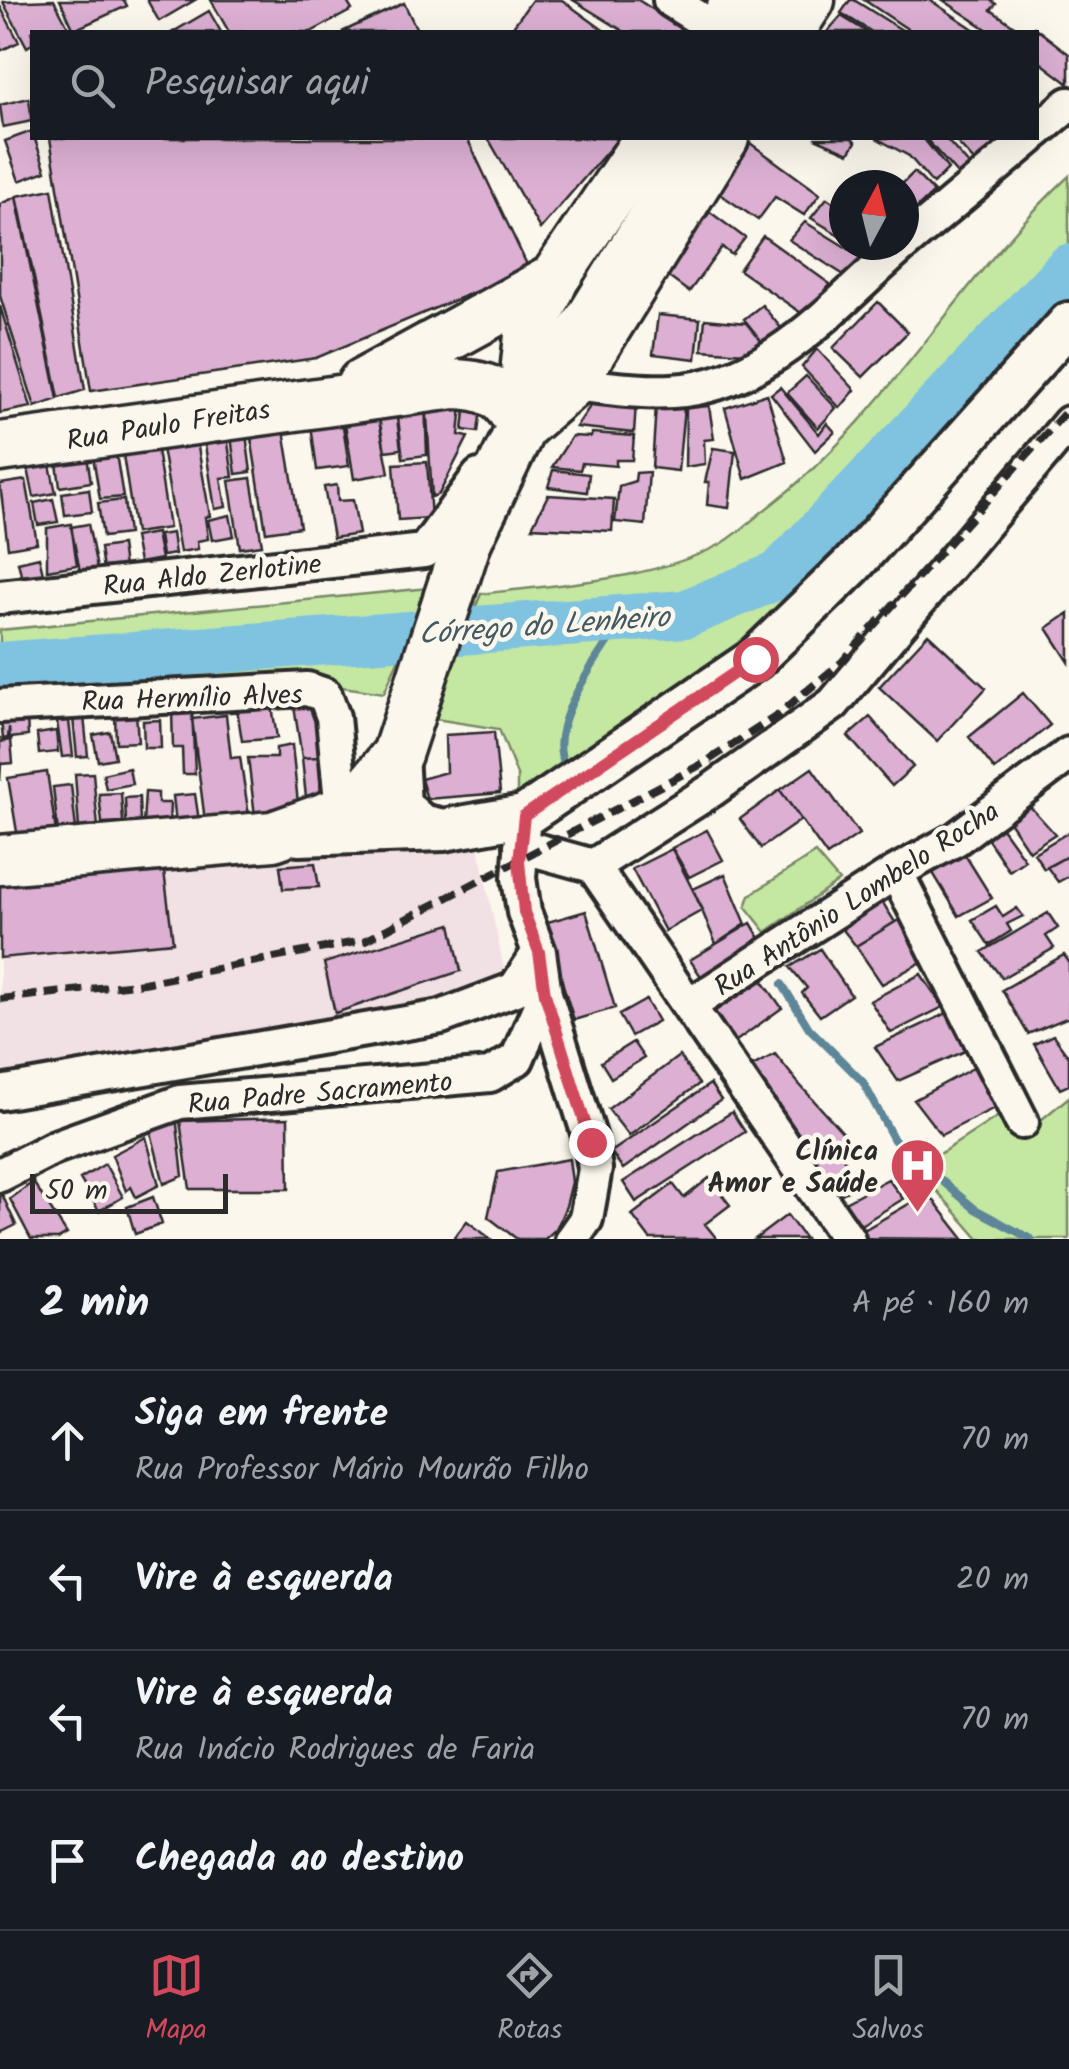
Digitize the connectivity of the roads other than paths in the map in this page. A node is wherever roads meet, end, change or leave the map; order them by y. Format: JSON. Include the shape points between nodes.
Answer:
{"nodes":[{"id":1,"x":670,"y":0,"type":"edge"},
{"id":2,"x":738,"y":0,"type":"edge"},
{"id":3,"x":775,"y":0,"type":"edge"},
{"id":4,"x":810,"y":0,"type":"edge"},
{"id":5,"x":715,"y":30,"type":"edge"},
{"id":6,"x":719,"y":30,"type":"edge"},
{"id":7,"x":757,"y":30,"type":"edge"},
{"id":8,"x":790,"y":30,"type":"edge"},
{"id":9,"x":1069,"y":104,"type":"edge"},
{"id":10,"x":1039,"y":129,"type":"edge"},
{"id":11,"x":647,"y":140,"type":"edge"},
{"id":12,"x":691,"y":140,"type":"edge"},
{"id":13,"x":723,"y":140,"type":"edge"},
{"id":14,"x":1028,"y":140,"type":"edge"},
{"id":15,"x":919,"y":232,"type":"edge"},
{"id":16,"x":887,"y":260,"type":"edge"},
{"id":17,"x":554,"y":280,"type":"junction"},
{"id":18,"x":1069,"y":323,"type":"edge"},
{"id":19,"x":558,"y":381,"type":"junction"},
{"id":20,"x":336,"y":398,"type":"junction"},
{"id":21,"x":1069,"y":423,"type":"edge"},
{"id":22,"x":522,"y":426,"type":"junction"},
{"id":23,"x":0,"y":447,"type":"edge"},
{"id":24,"x":446,"y":546,"type":"junction"},
{"id":25,"x":0,"y":598,"type":"edge"},
{"id":26,"x":0,"y":706,"type":"edge"},
{"id":27,"x":401,"y":741,"type":"junction"},
{"id":28,"x":1069,"y":754,"type":"edge"},
{"id":29,"x":342,"y":812,"type":"junction"},
{"id":30,"x":443,"y":830,"type":"junction"},
{"id":31,"x":273,"y":836,"type":"junction"},
{"id":32,"x":521,"y":846,"type":"junction"},
{"id":33,"x":0,"y":860,"type":"edge"},
{"id":34,"x":593,"y":866,"type":"junction"},
{"id":35,"x":896,"y":872,"type":"junction"},
{"id":36,"x":539,"y":952,"type":"junction"},
{"id":37,"x":545,"y":994,"type":"junction"},
{"id":38,"x":690,"y":1005,"type":"junction"},
{"id":39,"x":0,"y":1092,"type":"edge"},
{"id":40,"x":1022,"y":1122,"type":"dead end"},
{"id":41,"x":0,"y":1175,"type":"edge"},
{"id":42,"x":572,"y":1239,"type":"edge"},
{"id":43,"x":848,"y":1239,"type":"edge"}],
"edges":[{"from":1,"to":5,"type":"street"},
{"from":2,"to":6,"type":"highway"},
{"from":3,"to":7,"type":"street"},
{"from":4,"to":8,"type":"highway"},
{"from":9,"to":10,"type":"street"},
{"from":11,"to":17,"type":"highway"},
{"from":12,"to":19,"type":"street"},
{"from":13,"to":19,"type":"highway"},
{"from":14,"to":15,"type":"street"},
{"from":16,"to":19,"type":"street","via":[[780,352],[731,379],[672,391]]},
{"from":17,"to":19,"type":"highway","via":[[527,344],[528,368]]},
{"from":17,"to":20,"type":"highway"},
{"from":18,"to":32,"type":"main road","via":[[852,565],[755,659]]},
{"from":19,"to":22,"type":"highway"},
{"from":20,"to":22,"type":"highway","name":"Rua Paulo Freitas","via":[[481,385],[501,393]]},
{"from":20,"to":23,"type":"highway","name":"Rua Paulo Freitas"},
{"from":21,"to":34,"type":"street","via":[[833,704]]},
{"from":22,"to":24,"type":"highway"},
{"from":24,"to":25,"type":"street","name":"Rua Aldo Zerlotine"},
{"from":24,"to":27,"type":"highway"},
{"from":26,"to":29,"type":"street","name":"Rua Hermílio Alves","via":[[307,689],[325,695],[332,716]]},
{"from":27,"to":29,"type":"highway","via":[[364,798]]},
{"from":27,"to":30,"type":"main road","via":[[400,806],[422,825]]},
{"from":28,"to":35,"type":"street","name":"Rua Antônio Lombelo Rocha","via":[[956,839]]},
{"from":29,"to":31,"type":"highway"},
{"from":30,"to":31,"type":"main road"},
{"from":30,"to":32,"type":"main road"},
{"from":31,"to":33,"type":"highway"},
{"from":32,"to":34,"type":"street"},
{"from":32,"to":36,"type":"street","via":[[524,912]]},
{"from":34,"to":38,"type":"street"},
{"from":35,"to":38,"type":"street","name":"Rua Antônio Lombelo Rocha"},
{"from":35,"to":40,"type":"street"},
{"from":36,"to":37,"type":"street"},
{"from":36,"to":39,"type":"street","via":[[515,989],[441,1017]]},
{"from":37,"to":41,"type":"street","name":"Rua Padre Sacramento","via":[[517,1059],[490,1075],[180,1102],[55,1147]]},
{"from":37,"to":42,"type":"street","via":[[595,1169],[586,1220]]},
{"from":38,"to":43,"type":"street"}]}
